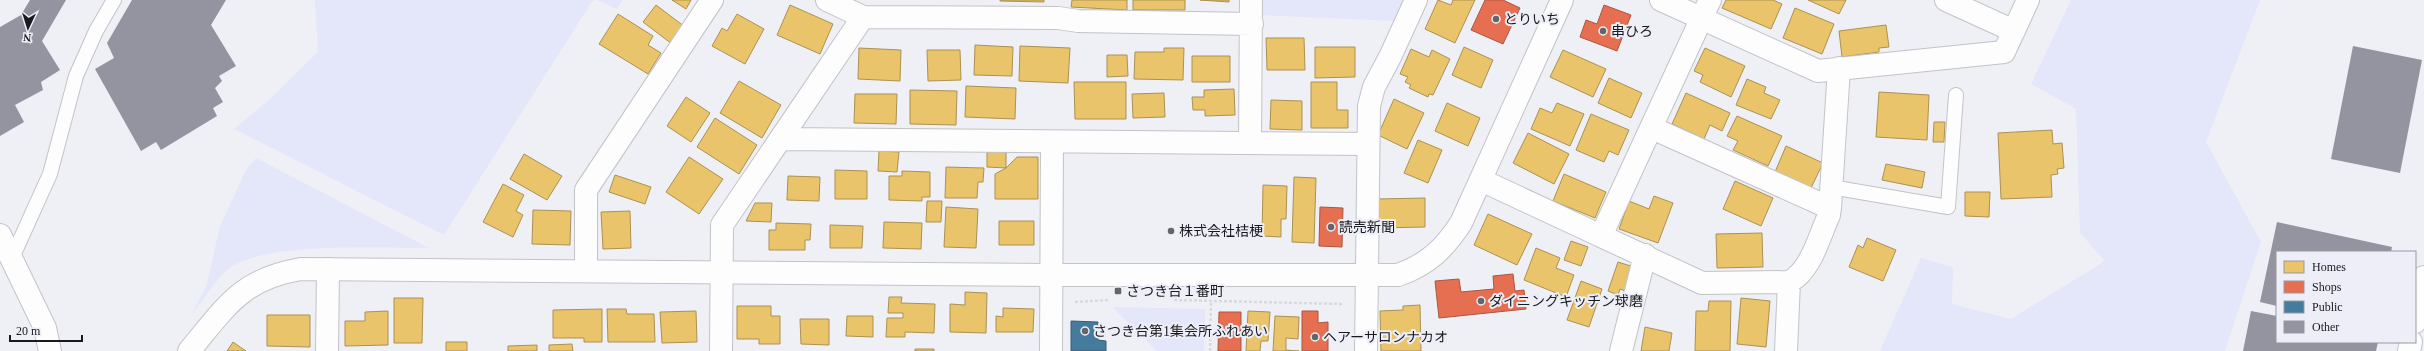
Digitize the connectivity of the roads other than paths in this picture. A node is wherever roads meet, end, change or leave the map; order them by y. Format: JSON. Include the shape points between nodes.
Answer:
{"nodes":[{"id":1,"x":114,"y":0,"type":"edge"},
{"id":2,"x":712,"y":0,"type":"edge"},
{"id":3,"x":827,"y":0,"type":"edge"},
{"id":4,"x":1251,"y":0,"type":"edge"},
{"id":5,"x":1416,"y":0,"type":"edge"},
{"id":6,"x":1562,"y":0,"type":"edge"},
{"id":7,"x":1661,"y":0,"type":"edge"},
{"id":8,"x":1946,"y":0,"type":"edge"},
{"id":9,"x":2028,"y":0,"type":"edge"},
{"id":10,"x":1059,"y":9,"type":"edge"},
{"id":11,"x":1706,"y":10,"type":"edge"},
{"id":12,"x":863,"y":17,"type":"junction"},
{"id":13,"x":1252,"y":24,"type":"junction"},
{"id":14,"x":2014,"y":31,"type":"junction"},
{"id":15,"x":1839,"y":68,"type":"junction"},
{"id":16,"x":1956,"y":95,"type":"dead end"},
{"id":17,"x":1652,"y":128,"type":"junction"},
{"id":18,"x":781,"y":139,"type":"junction"},
{"id":19,"x":1052,"y":142,"type":"junction"},
{"id":20,"x":1250,"y":142,"type":"junction"},
{"id":21,"x":1368,"y":144,"type":"junction"},
{"id":22,"x":1481,"y":180,"type":"junction"},
{"id":23,"x":1830,"y":198,"type":"junction"},
{"id":24,"x":0,"y":235,"type":"edge"},
{"id":25,"x":1601,"y":236,"type":"junction"},
{"id":26,"x":1645,"y":255,"type":"junction"},
{"id":27,"x":12,"y":258,"type":"junction"},
{"id":28,"x":328,"y":269,"type":"junction"},
{"id":29,"x":586,"y":270,"type":"junction"},
{"id":30,"x":721,"y":272,"type":"junction"},
{"id":31,"x":1051,"y":275,"type":"junction"},
{"id":32,"x":1367,"y":276,"type":"junction"},
{"id":33,"x":2424,"y":277,"type":"edge"},
{"id":34,"x":1789,"y":282,"type":"junction"},
{"id":35,"x":2416,"y":317,"type":"edge"},
{"id":36,"x":50,"y":351,"type":"edge"},
{"id":37,"x":190,"y":351,"type":"edge"},
{"id":38,"x":327,"y":351,"type":"edge"},
{"id":39,"x":721,"y":351,"type":"edge"},
{"id":40,"x":1051,"y":351,"type":"edge"},
{"id":41,"x":1366,"y":351,"type":"edge"},
{"id":42,"x":1621,"y":351,"type":"edge"},
{"id":43,"x":1786,"y":351,"type":"edge"}],
"edges":[{"from":1,"to":27,"type":"lane","via":[[96,31],[76,76],[50,174]]},
{"from":2,"to":29,"type":"main road","via":[[586,190]]},
{"from":3,"to":12,"type":"main road"},
{"from":4,"to":13,"type":"main road"},
{"from":5,"to":21,"type":"main road","via":[[1371,96]]},
{"from":6,"to":22,"type":"main road"},
{"from":7,"to":11,"type":"main road"},
{"from":8,"to":14,"type":"main road"},
{"from":9,"to":14,"type":"main road"},
{"from":10,"to":12,"type":"main road"},
{"from":10,"to":13,"type":"main road","via":[[1078,21]]},
{"from":11,"to":15,"type":"main road","via":[[1818,71]]},
{"from":11,"to":17,"type":"main road"},
{"from":12,"to":18,"type":"main road"},
{"from":13,"to":20,"type":"main road"},
{"from":14,"to":15,"type":"main road","via":[[2004,52]]},
{"from":15,"to":23,"type":"main road"},
{"from":16,"to":23,"type":"lane","via":[[1948,207]]},
{"from":17,"to":23,"type":"main road"},
{"from":17,"to":25,"type":"main road"},
{"from":18,"to":19,"type":"main road"},
{"from":18,"to":30,"type":"main road","via":[[722,225]]},
{"from":19,"to":20,"type":"main road"},
{"from":19,"to":31,"type":"main road"},
{"from":20,"to":21,"type":"main road"},
{"from":21,"to":32,"type":"main road"},
{"from":22,"to":25,"type":"main road"},
{"from":22,"to":32,"type":"main road","via":[[1461,223],[1440,252],[1427,262],[1398,275]]},
{"from":23,"to":34,"type":"main road","via":[[1829,215],[1805,268],[1798,278]]},
{"from":24,"to":27,"type":"main road"},
{"from":25,"to":26,"type":"main road"},
{"from":26,"to":34,"type":"main road","via":[[1702,283]]},
{"from":26,"to":42,"type":"main road"},
{"from":27,"to":36,"type":"main road","via":[[45,328]]},
{"from":28,"to":29,"type":"main road"},
{"from":28,"to":37,"type":"main road","via":[[283,272],[249,286],[224,309]]},
{"from":28,"to":38,"type":"main road"},
{"from":29,"to":30,"type":"main road"},
{"from":30,"to":31,"type":"main road"},
{"from":30,"to":39,"type":"main road"},
{"from":31,"to":32,"type":"main road"},
{"from":31,"to":40,"type":"main road"},
{"from":32,"to":41,"type":"main road"},
{"from":33,"to":35,"type":"main road"},
{"from":34,"to":43,"type":"main road"}]}
